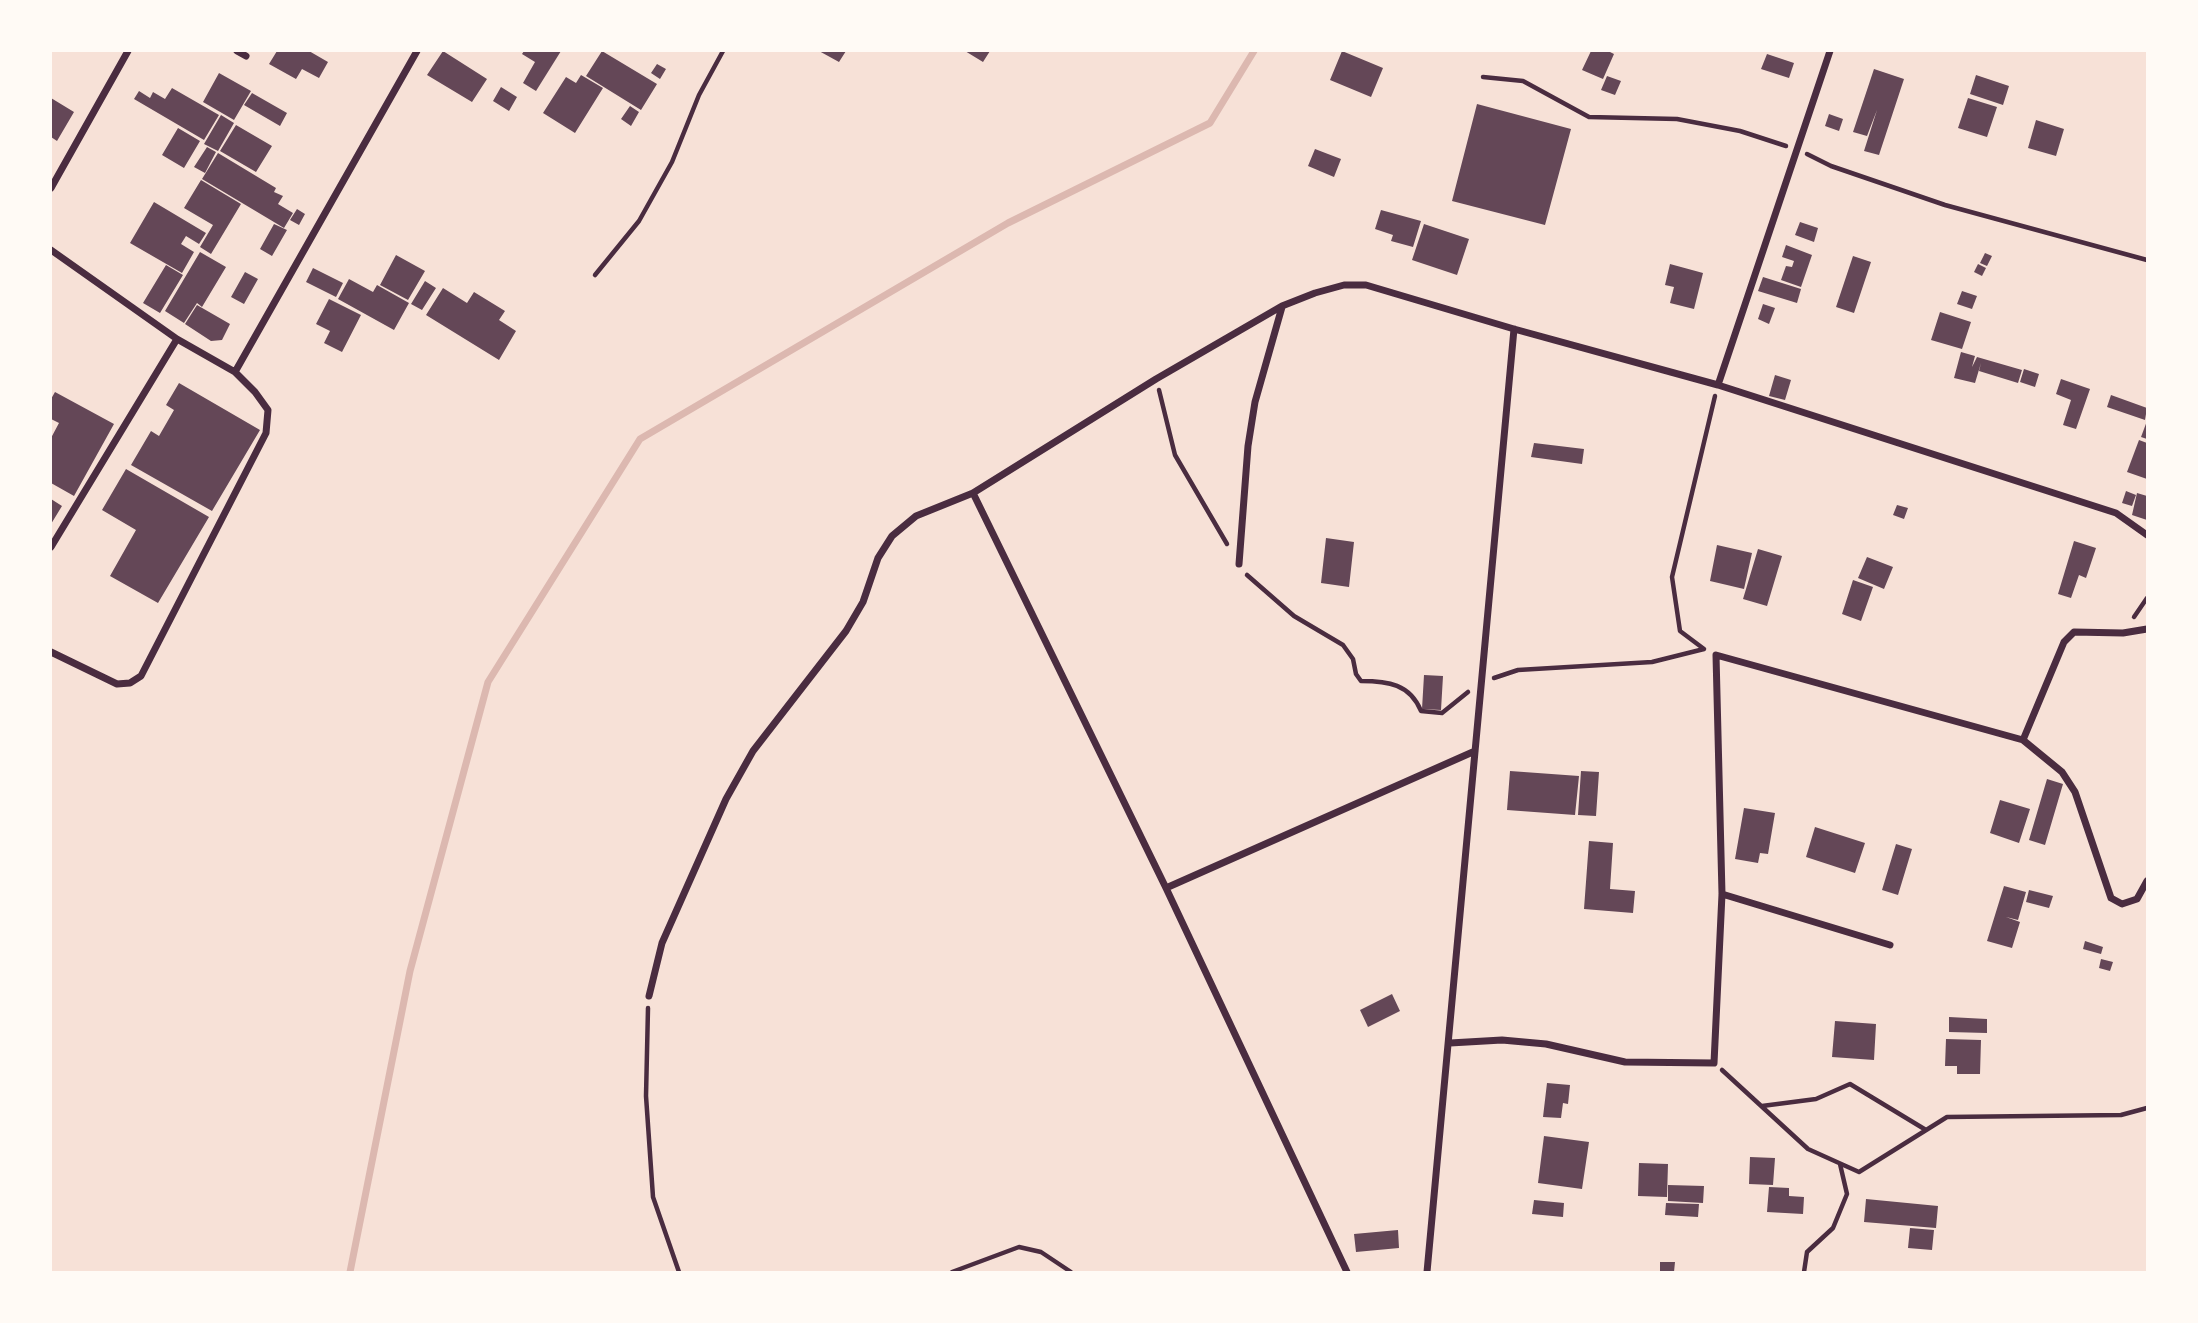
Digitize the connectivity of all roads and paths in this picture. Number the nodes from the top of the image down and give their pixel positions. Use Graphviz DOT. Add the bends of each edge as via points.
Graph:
graph roads {
  1 [pos="128,51"];
  2 [pos="237,51"];
  3 [pos="416,51"];
  4 [pos="723,51"];
  5 [pos="1830,51"];
  6 [pos="246,56"];
  7 [pos="1483,77"];
  8 [pos="1798,150"];
  9 [pos="51,188"];
  10 [pos="51,250"];
  11 [pos="2147,260"];
  12 [pos="595,275"];
  13 [pos="1282,306"];
  14 [pos="1514,329"];
  15 [pos="177,339"];
  16 [pos="235,372"];
  17 [pos="1156,379"];
  18 [pos="1718,384"];
  19 [pos="973,493"];
  20 [pos="2147,535"];
  21 [pos="51,547"];
  22 [pos="1239,564"];
  23 [pos="2147,629"];
  24 [pos="51,652"];
  25 [pos="1483,682"];
  26 [pos="2023,740"];
  27 [pos="1475,751"];
  28 [pos="2147,881"];
  29 [pos="1166,888"];
  30 [pos="1722,894"];
  31 [pos="1890,946"];
  32 [pos="649,996"];
  33 [pos="1450,1043"];
  34 [pos="1714,1063"];
  35 [pos="1761,1106"];
  36 [pos="2147,1108"];
  37 [pos="1926,1130"];
  38 [pos="1839,1163"];
  39 [pos="679,1272"];
  40 [pos="952,1272"];
  41 [pos="1071,1272"];
  42 [pos="1347,1272"];
  43 [pos="1427,1272"];
  44 [pos="1804,1272"];
  1 -- 9 [label="street"];
  2 -- 6 [label="street"];
  3 -- 16 [label="street"];
  4 -- 12 [label="path" via="646,209"];
  5 -- 8 [label="street"];
  7 -- 8 [label="path" via="1523,81 1589,117 1677,119 1740,131"];
  8 -- 11 [label="path" via="1945,205"];
  8 -- 18 [label="street"];
  10 -- 15 [label="street"];
  13 -- 14 [label="street" via="1344,285 1366,285"];
  13 -- 17 [label="street"];
  13 -- 22 [label="street" via="1255,402"];
  14 -- 18 [label="street"];
  14 -- 25 [label="street"];
  15 -- 16 [label="street"];
  15 -- 21 [label="street"];
  16 -- 24 [label="street" via="268,410 267,433 141,676 117,684"];
  17 -- 19 [label="street"];
  17 -- 22 [label="path" via="1175,455"];
  18 -- 20 [label="street" via="2116,513"];
  18 -- 25 [label="path" via="1672,577 1680,631 1704,649 1652,662 1518,670"];
  19 -- 29 [label="street"];
  19 -- 32 [label="street" via="916,516 892,536 846,631 753,751 726,799 662,943"];
  22 -- 25 [label="path" via="1294,616 1343,645 1362,681 1385,681 1404,690 1415,696 1421,711 1442,713"];
  23 -- 26 [label="street" via="2074,632 2064,642"];
  25 -- 27 [label="street"];
  26 -- 28 [label="street" via="2062,772 2075,792 2111,898 2122,904 2137,899"];
  26 -- 30 [label="street" via="1716,655"];
  27 -- 29 [label="street"];
  27 -- 33 [label="street"];
  29 -- 42 [label="street"];
  30 -- 31 [label="street"];
  30 -- 34 [label="street"];
  32 -- 39 [label="path" via="646,1096 653,1197"];
  33 -- 34 [label="street" via="1502,1040 1546,1044 1625,1062"];
  33 -- 43 [label="street"];
  34 -- 35 [label="path"];
  35 -- 37 [label="path" via="1816,1099 1850,1084"];
  35 -- 38 [label="path" via="1808,1149"];
  36 -- 37 [label="path" via="2120,1115 1947,1117"];
  37 -- 38 [label="path" via="1859,1172"];
  38 -- 44 [label="path" via="1847,1194 1833,1228 1807,1252"];
  40 -- 41 [label="path" via="1019,1247 1041,1252"];
}
